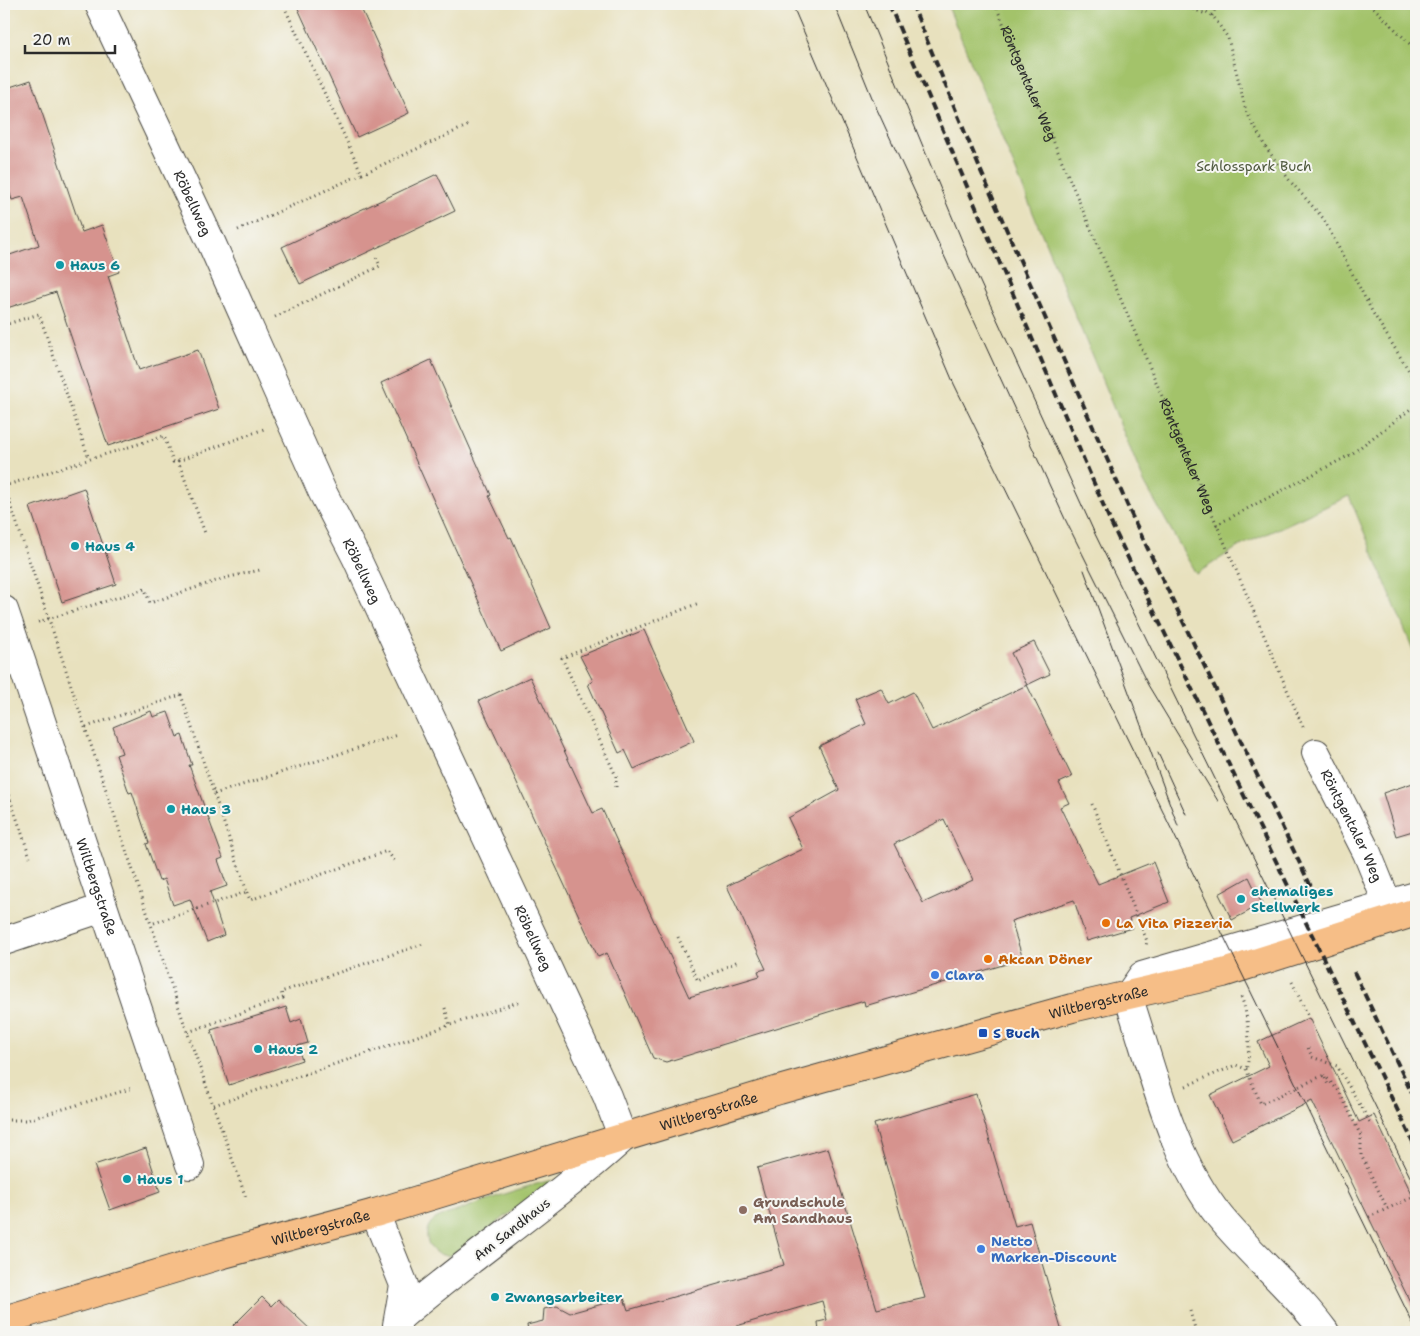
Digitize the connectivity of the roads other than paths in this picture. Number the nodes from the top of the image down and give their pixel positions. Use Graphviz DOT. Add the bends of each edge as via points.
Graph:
graph roads {
  1 [pos="100,4"];
  2 [pos="7,620"];
  3 [pos="1316,752"];
  4 [pos="1416,896"];
  5 [pos="1388,905"];
  6 [pos="103,908"];
  7 [pos="1416,912"];
  8 [pos="4,941"];
  9 [pos="1128,996"];
  10 [pos="623,1138"];
  11 [pos="190,1165"];
  12 [pos="375,1212"];
  13 [pos="4,1320"];
  14 [pos="397,1324"];
  15 [pos="1324,1332"];
  1 -- 10 [label="street, Röbellweg" via="605,1091"];
  2 -- 6 [label="street, Wiltbergstraße"];
  3 -- 5 [label="street, Röntgentaler Weg" via="1367,853"];
  4 -- 5 [label="street"];
  5 -- 9 [label="street" via="1142,976"];
  6 -- 8 [label="street"];
  6 -- 11 [label="street, Wiltbergstraße"];
  7 -- 9 [label="main road, Wiltbergstraße" via="1223,973"];
  9 -- 10 [label="main road, Wiltbergstraße" via="1072,1008 780,1090"];
  9 -- 15 [label="street" via="1160,1096 1198,1184 1219,1216 1290,1290"];
  10 -- 12 [label="main road, Wiltbergstraße"];
  10 -- 14 [label="street, Am Sandhaus" via="582,1175 436,1286"];
  12 -- 13 [label="main road, Wiltbergstraße"];
  12 -- 14 [label="street, Am Sandhaus" via="404,1284"];
}
